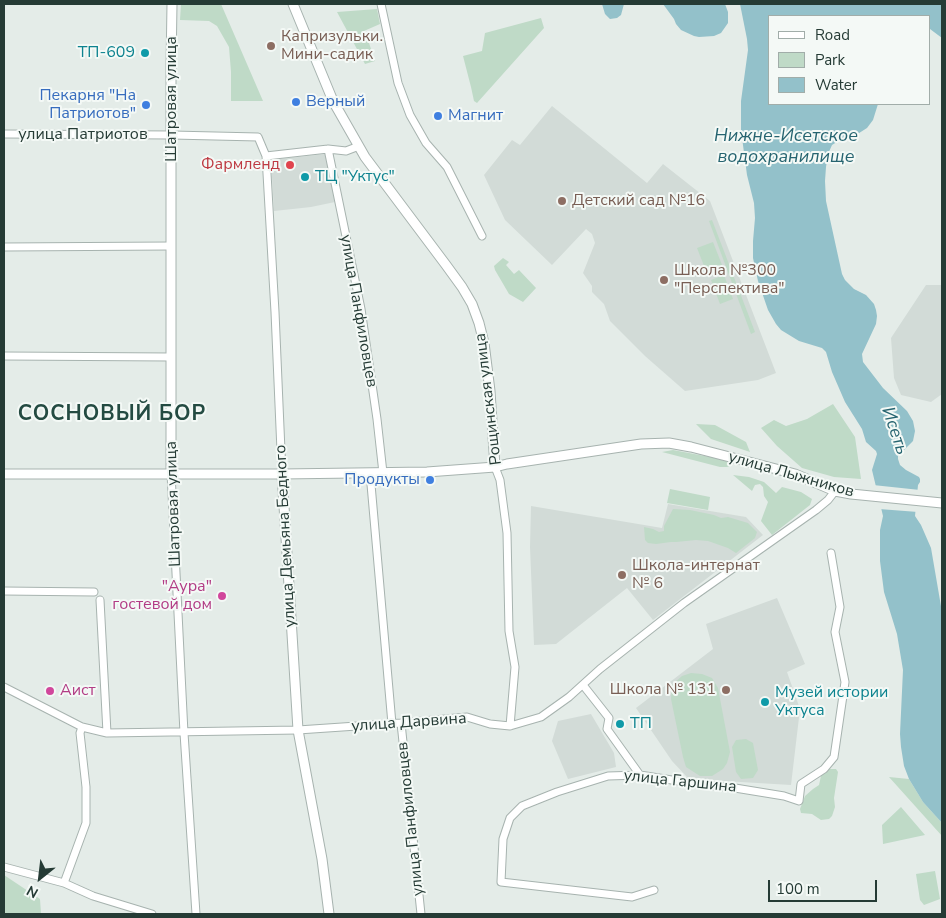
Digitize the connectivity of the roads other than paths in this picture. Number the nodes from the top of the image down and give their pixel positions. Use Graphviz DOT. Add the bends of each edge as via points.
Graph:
graph roads {
  1 [pos="172,4"];
  2 [pos="293,4"];
  3 [pos="381,4"];
  4 [pos="4,134"];
  5 [pos="172,135"];
  6 [pos="358,146"];
  7 [pos="328,149"];
  8 [pos="266,156"];
  9 [pos="482,236"];
  10 [pos="171,246"];
  11 [pos="4,247"];
  12 [pos="4,356"];
  13 [pos="171,358"];
  14 [pos="495,467"];
  15 [pos="171,473"];
  16 [pos="370,473"];
  17 [pos="383,473"];
  18 [pos="4,474"];
  19 [pos="282,474"];
  20 [pos="835,491"];
  21 [pos="942,504"];
  22 [pos="831,553"];
  23 [pos="4,592"];
  24 [pos="94,592"];
  25 [pos="100,600"];
  26 [pos="583,685"];
  27 [pos="4,687"];
  28 [pos="401,723"];
  29 [pos="392,724"];
  30 [pos="510,726"];
  31 [pos="82,727"];
  32 [pos="298,730"];
  33 [pos="107,733"];
  34 [pos="184,733"];
  35 [pos="640,775"];
  36 [pos="4,867"];
  37 [pos="64,883"];
  38 [pos="654,890"];
  39 [pos="152,914"];
  40 [pos="196,914"];
  41 [pos="329,914"];
  42 [pos="422,914"];
  1 -- 5 [label="street, Шатровая улица"];
  2 -- 6 [label="street, Рощинская улица" via="333,101"];
  3 -- 9 [label="street" via="398,83 410,115 426,143 447,168"];
  4 -- 5 [label="street, улица Патриотов"];
  5 -- 8 [label="street, улица Патриотов" via="258,137"];
  5 -- 10 [label="street, Шатровая улица"];
  6 -- 7 [label="street" via="346,151"];
  6 -- 14 [label="street, Рощинская улица" via="472,304 484,343"];
  7 -- 8 [label="street"];
  7 -- 17 [label="street, улица Панфиловцев" via="361,309"];
  8 -- 19 [label="street, улица Демьяна Бедного"];
  10 -- 11 [label="street"];
  10 -- 13 [label="street, Шатровая улица"];
  12 -- 13 [label="street"];
  13 -- 15 [label="street, Шатровая улица"];
  14 -- 17 [label="street, улица Лыжников"];
  14 -- 20 [label="street, улица Лыжников" via="641,444 670,443 795,474"];
  14 -- 30 [label="street, Рощинская улица" via="500,480 506,533 509,632 515,667"];
  15 -- 18 [label="street, улица Лыжников"];
  15 -- 19 [label="street, улица Лыжников"];
  15 -- 34 [label="street, Шатровая улица"];
  16 -- 17 [label="street, улица Лыжников"];
  16 -- 19 [label="street, улица Лыжников"];
  16 -- 29 [label="street, улица Панфиловцев"];
  19 -- 32 [label="street, улица Демьяна Бедного"];
  20 -- 21 [label="street, улица Лыжников"];
  20 -- 26 [label="street, улица Дарвина" via="816,510 684,603"];
  22 -- 35 [label="street, улица Гаршина" via="840,607 835,632 845,682 834,756 824,769 801,784 799,801 784,796"];
  23 -- 24 [label="street"];
  25 -- 33 [label="street"];
  26 -- 30 [label="street, улица Дарвина" via="541,716"];
  26 -- 35 [label="street" via="609,718 607,729"];
  27 -- 31 [label="street, улица Дарвина"];
  28 -- 29 [label="street, улица Дарвина"];
  28 -- 30 [label="street, улица Дарвина" via="467,716 490,724"];
  28 -- 42 [label="street, улица Панфиловцев"];
  29 -- 32 [label="street, улица Дарвина"];
  31 -- 33 [label="street, улица Дарвина"];
  31 -- 37 [label="street" via="86,823"];
  32 -- 34 [label="street, улица Дарвина"];
  32 -- 41 [label="street, улица Демьяна Бедного"];
  33 -- 34 [label="street, улица Дарвина"];
  34 -- 40 [label="street, Шатровая улица"];
  35 -- 38 [label="street, улица Гаршина" via="608,776 522,806 510,818 503,839 501,882 632,897"];
  36 -- 37 [label="street"];
  37 -- 39 [label="street" via="93,896"];
}
